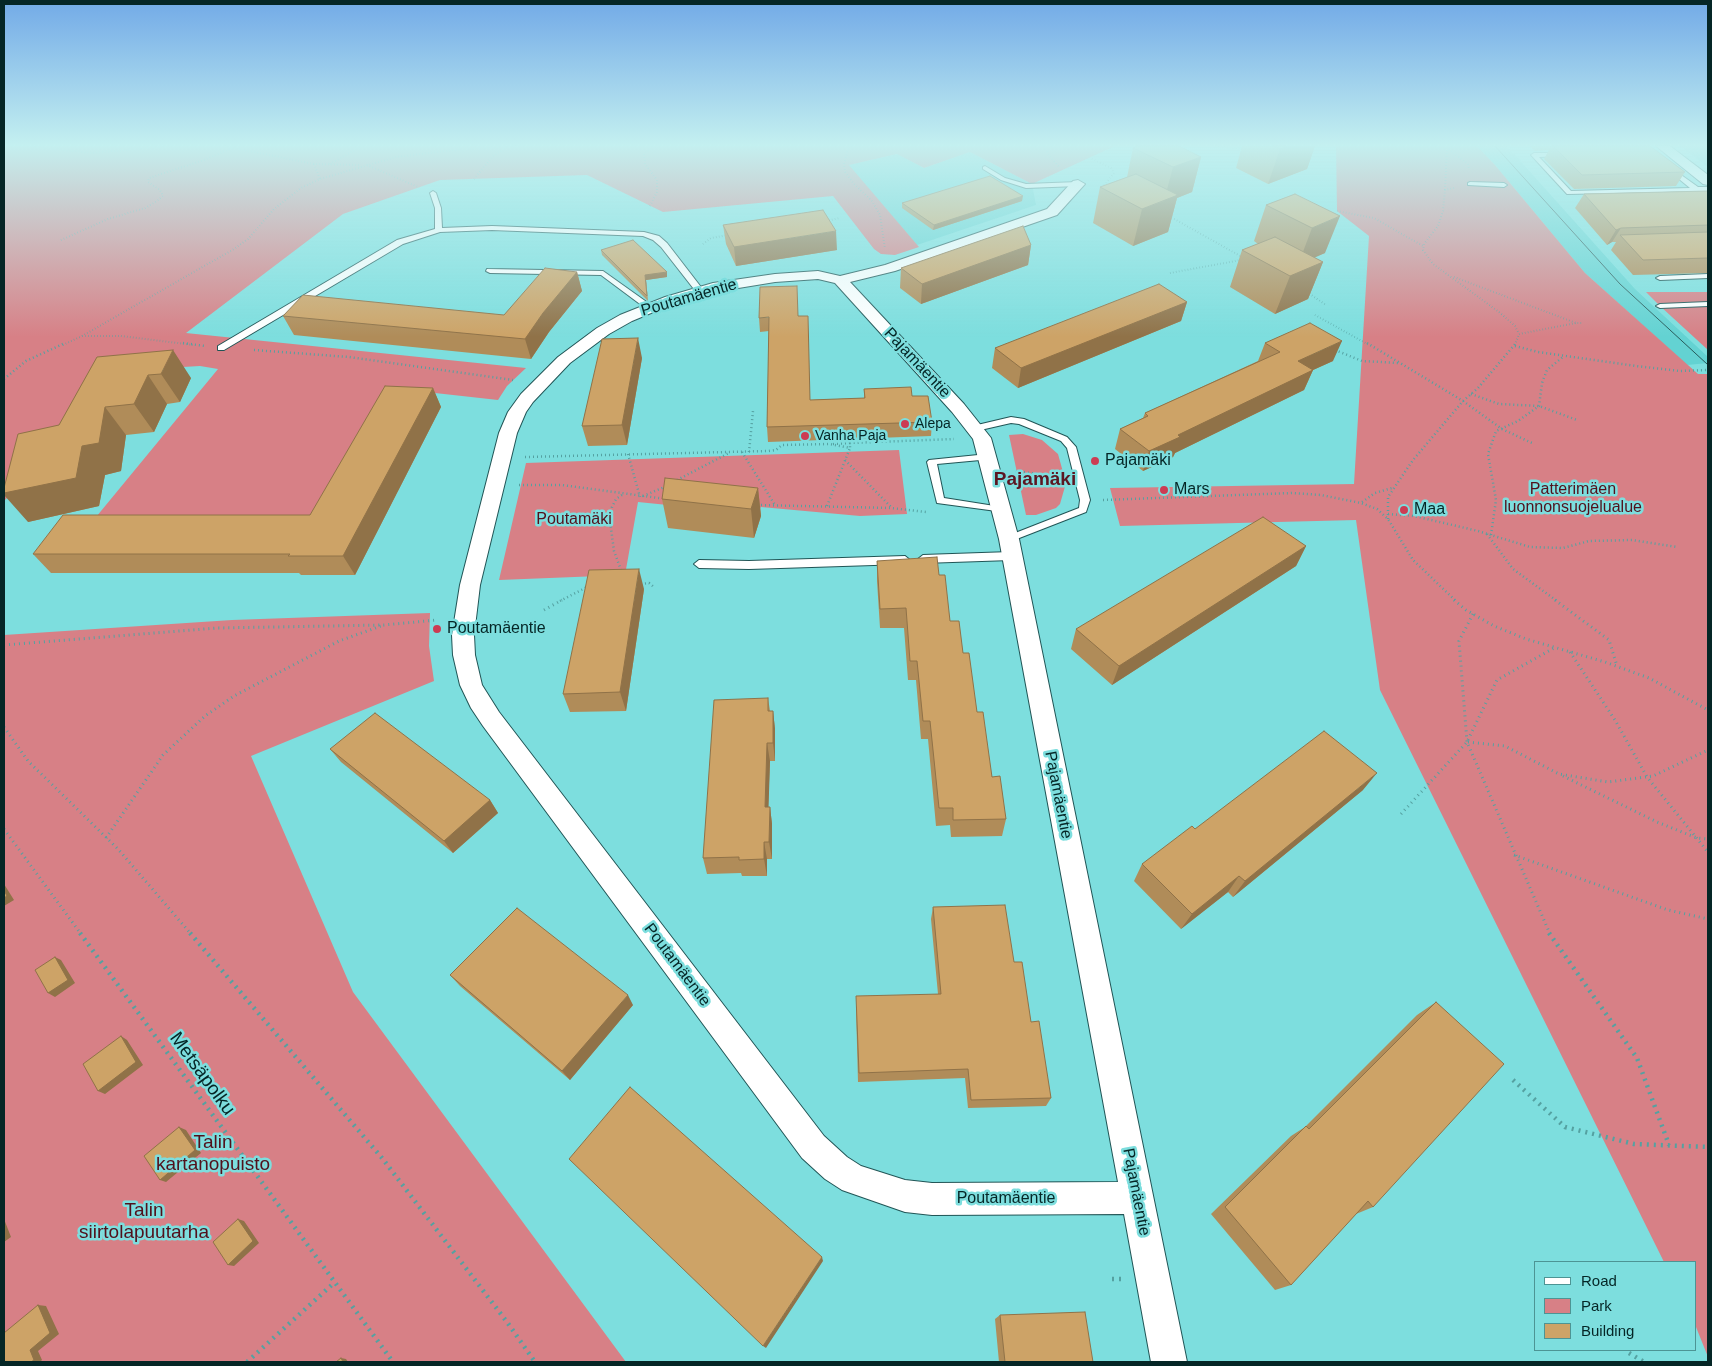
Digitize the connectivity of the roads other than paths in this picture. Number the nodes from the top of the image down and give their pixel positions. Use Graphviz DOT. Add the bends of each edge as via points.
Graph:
graph roads {
  1 [pos="438,210"];
  2 [pos="1054,210"];
  3 [pos="439,230"];
  4 [pos="490,271"];
  5 [pos="1708,276"];
  6 [pos="1660,278"];
  7 [pos="840,280"];
  8 [pos="700,292"];
  9 [pos="1708,304"];
  10 [pos="1660,306"];
  11 [pos="651,308"];
  12 [pos="221,348"];
  13 [pos="976,428"];
  14 [pos="989,462"];
  15 [pos="1001,510"];
  16 [pos="1010,548"];
  17 [pos="699,564"];
  18 [pos="1137,1198"];
  19 [pos="1169,1362"];
  1 -- 3 [label="lane"];
  2 -- 7 [label="street, Poutamäentie" via="890,268"];
  3 -- 8 [label="lane" via="492,228 644,234 664,244"];
  3 -- 12 [label="lane" via="400,242"];
  4 -- 11 [label="lane" via="603,273"];
  5 -- 6 [label="lane"];
  7 -- 8 [label="street, Poutamäentie" via="800,275"];
  7 -- 13 [label="street, Pajamäentie"];
  8 -- 11 [label="street, Poutamäentie"];
  9 -- 10 [label="lane"];
  11 -- 18 [label="street, Poutamäentie" via="603,331 564,360 517,412 497,470 470,585 463,635 471,685 479,702 808,1139 836,1168 853,1179 905,1196"];
  13 -- 14 [label="street, Pajamäentie"];
  13 -- 16 [label="lane" via="1016,420 1064,439 1071,447 1085,500 1082,510"];
  14 -- 15 [label="street, Pajamäentie"];
  14 -- 15 [label="lane" via="932,462 940,501"];
  15 -- 16 [label="street, Pajamäentie"];
  16 -- 17 [label="lane" via="749,564"];
  16 -- 18 [label="street, Pajamäentie"];
  18 -- 19 [label="street, Pajamäentie"];
}
